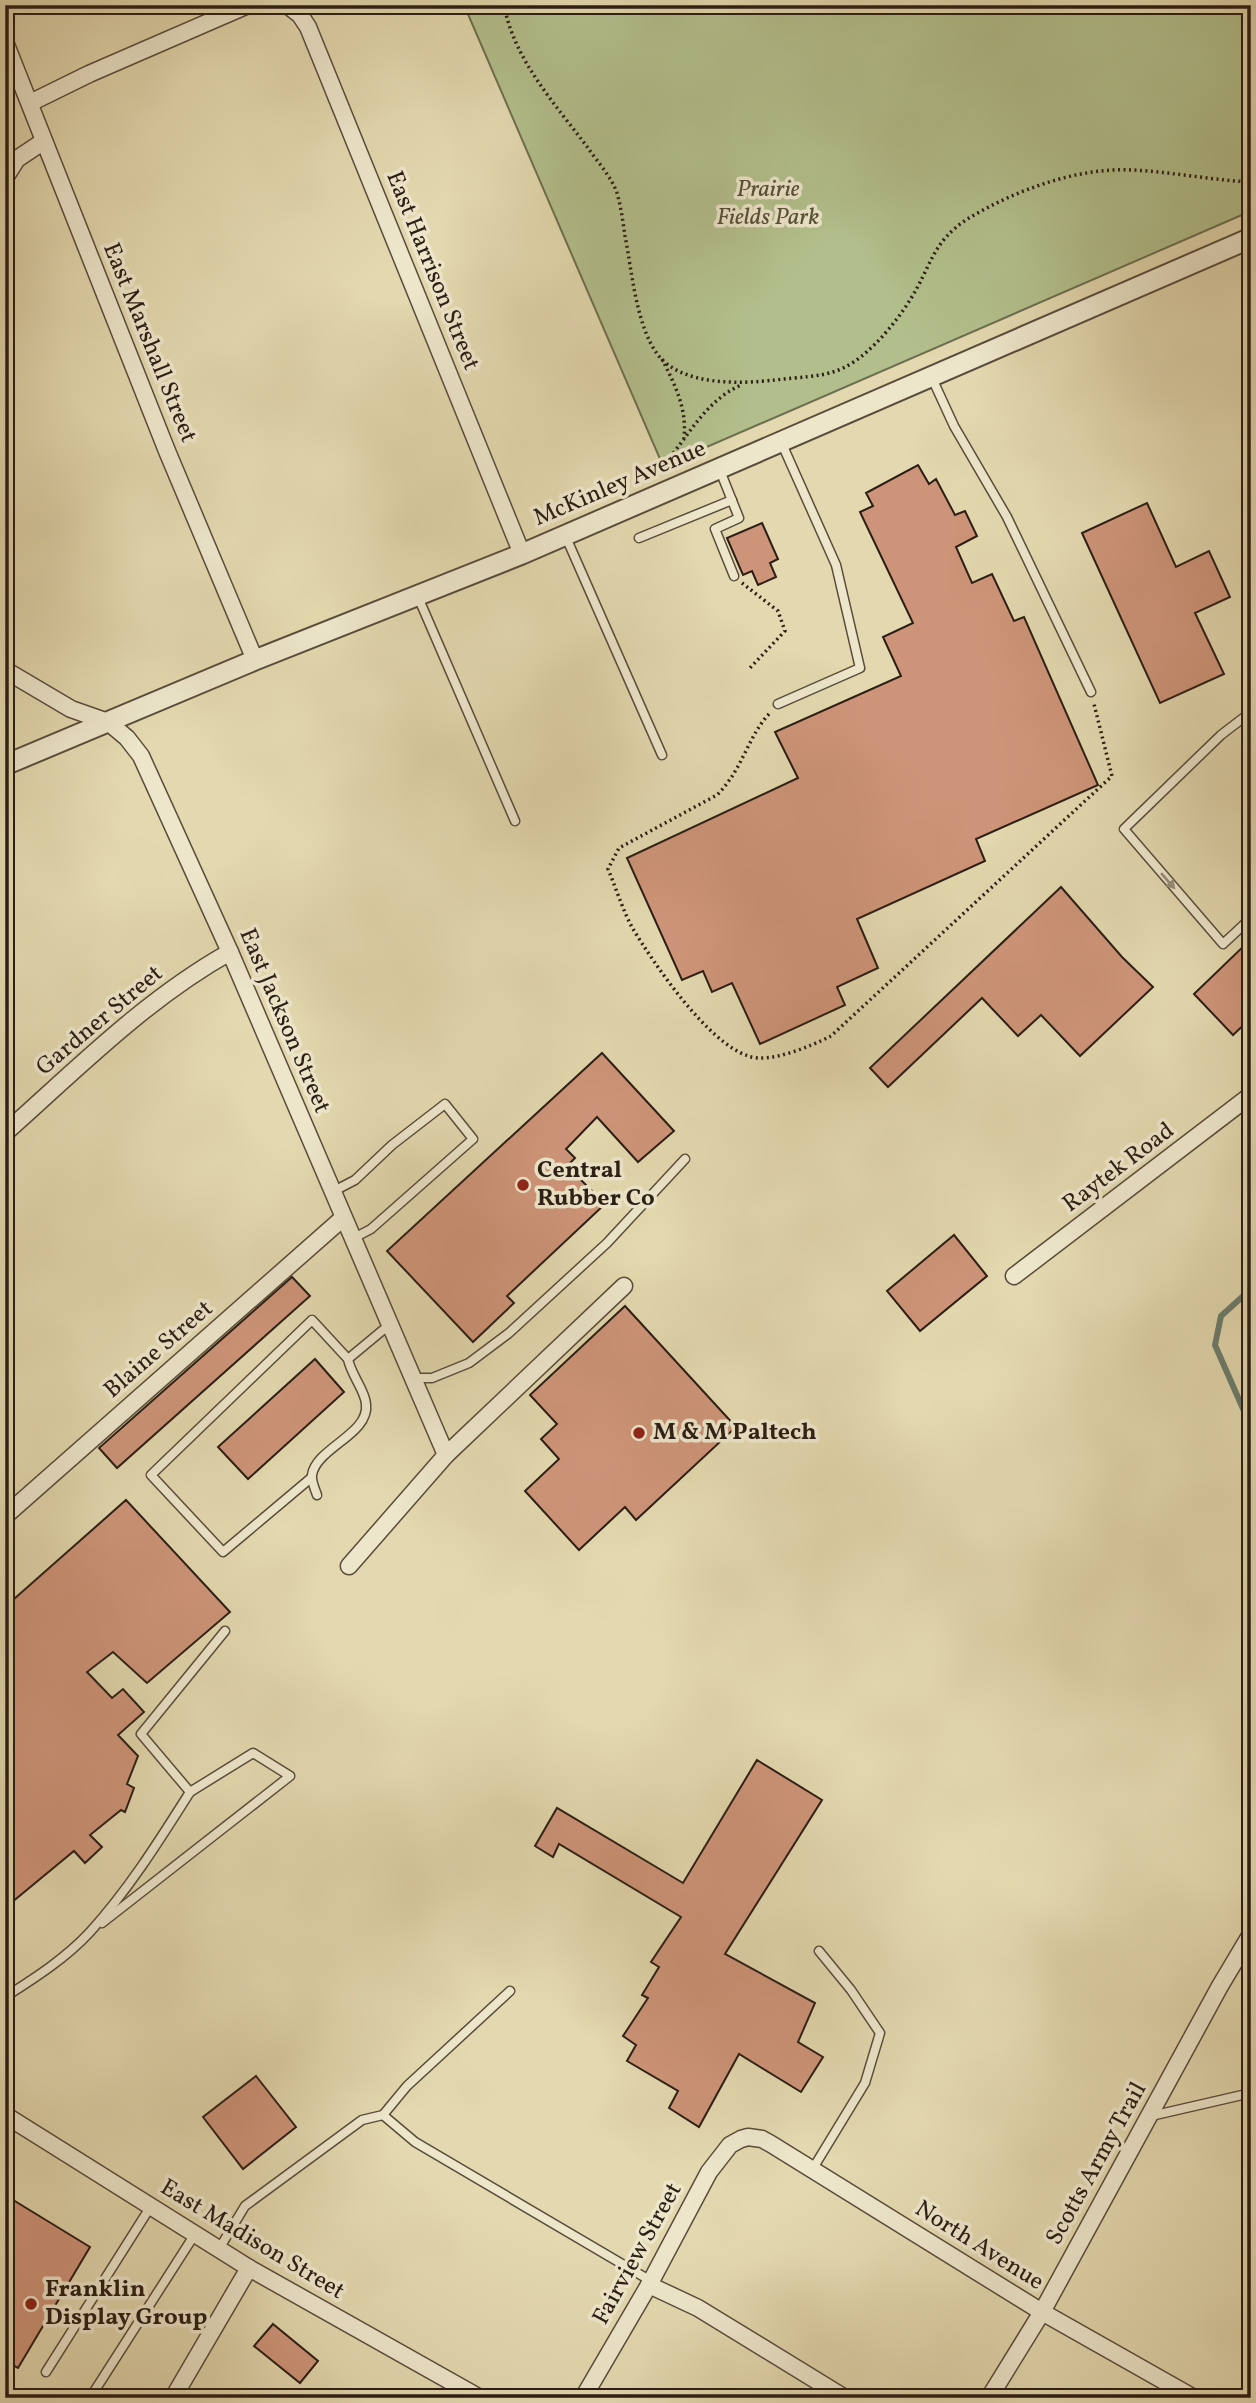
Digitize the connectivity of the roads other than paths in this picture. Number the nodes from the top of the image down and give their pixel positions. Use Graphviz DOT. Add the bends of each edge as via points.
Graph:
graph roads {
  1 [pos="248,5"];
  2 [pos="290,7"];
  3 [pos="5,42"];
  4 [pos="30,103"];
  5 [pos="44,141"];
  6 [pos="5,178"];
  7 [pos="1251,238"];
  8 [pos="932,376"];
  9 [pos="781,441"];
  10 [pos="719,468"];
  11 [pos="732,500"];
  12 [pos="565,535"];
  13 [pos="639,538"];
  14 [pos="522,554"];
  15 [pos="734,576"];
  16 [pos="417,594"];
  17 [pos="255,660"];
  18 [pos="5,670"];
  19 [pos="1091,692"];
  20 [pos="778,704"];
  21 [pos="1251,712"];
  22 [pos="108,722"];
  23 [pos="662,755"];
  24 [pos="5,765"];
  25 [pos="515,821"];
  26 [pos="1251,918"];
  27 [pos="230,952"];
  28 [pos="1251,1095"];
  29 [pos="5,1133"];
  30 [pos="685,1159"];
  31 [pos="332,1192"];
  32 [pos="343,1218"];
  33 [pos="352,1239"];
  34 [pos="1014,1276"];
  35 [pos="624,1286"];
  36 [pos="389,1325"];
  37 [pos="348,1359"];
  38 [pos="412,1378"];
  39 [pos="446,1455"];
  40 [pos="311,1478"];
  41 [pos="317,1495"];
  42 [pos="5,1516"];
  43 [pos="349,1566"];
  44 [pos="225,1631"];
  45 [pos="190,1792"];
  46 [pos="88,1934"];
  47 [pos="1251,1934"];
  48 [pos="819,1951"];
  49 [pos="510,1991"];
  50 [pos="5,1997"];
  51 [pos="1251,2093"];
  52 [pos="5,2115"];
  53 [pos="383,2115"];
  54 [pos="1149,2116"];
  55 [pos="741,2139"];
  56 [pos="812,2170"];
  57 [pos="151,2206"];
  58 [pos="195,2234"];
  59 [pos="219,2249"];
  60 [pos="249,2268"];
  61 [pos="650,2283"];
  62 [pos="1042,2312"];
  63 [pos="46,2372"];
  64 [pos="90,2398"];
  65 [pos="173,2398"];
  66 [pos="480,2398"];
  67 [pos="583,2398"];
  68 [pos="845,2398"];
  69 [pos="989,2398"];
  70 [pos="1194,2398"];
  1 -- 4 [label="street"];
  2 -- 14 [label="street, East Harrison Street" via="308,27 326,69"];
  3 -- 4 [label="street, East Marshall Street"];
  4 -- 5 [label="street, East Marshall Street"];
  5 -- 6 [label="street" via="17,159"];
  5 -- 17 [label="street, East Marshall Street"];
  7 -- 8 [label="street, McKinley Avenue"];
  8 -- 9 [label="street, McKinley Avenue"];
  8 -- 19 [label="lane" via="954,426 1007,517"];
  9 -- 10 [label="street, McKinley Avenue"];
  9 -- 20 [label="lane" via="836,565 860,668"];
  10 -- 11 [label="lane"];
  10 -- 12 [label="street, McKinley Avenue"];
  11 -- 13 [label="lane"];
  11 -- 15 [label="lane" via="740,518 715,530"];
  12 -- 14 [label="street, McKinley Avenue"];
  12 -- 23 [label="lane"];
  14 -- 16 [label="street, McKinley Avenue"];
  16 -- 17 [label="street, McKinley Avenue"];
  16 -- 25 [label="lane"];
  17 -- 22 [label="street, McKinley Avenue"];
  18 -- 22 [label="street, East Jackson Street" via="71,709"];
  21 -- 26 [label="lane, one-way" via="1221,735 1124,830 1223,944"];
  22 -- 24 [label="street, McKinley Avenue"];
  22 -- 27 [label="street, East Jackson Street" via="141,756"];
  27 -- 29 [label="street, Gardner Street" via="192,973 145,1009"];
  27 -- 31 [label="street, East Jackson Street"];
  28 -- 34 [label="street, Raytek Road"];
  30 -- 38 [label="lane" via="607,1243 509,1333 469,1363 432,1378"];
  31 -- 32 [label="street, East Jackson Street"];
  31 -- 33 [label="lane" via="355,1180 445,1104 473,1139 371,1228"];
  32 -- 33 [label="street, East Jackson Street"];
  32 -- 42 [label="street, Blaine Street"];
  33 -- 36 [label="street, East Jackson Street"];
  35 -- 39 [label="street"];
  36 -- 37 [label="lane"];
  36 -- 38 [label="street, East Jackson Street"];
  37 -- 40 [label="lane" via="366,1404 364,1420 314,1466"];
  37 -- 40 [label="lane" via="312,1320 151,1475 223,1552"];
  38 -- 39 [label="street, East Jackson Street"];
  39 -- 43 [label="street"];
  40 -- 41 [label="lane"];
  44 -- 45 [label="lane" via="141,1734"];
  45 -- 46 [label="lane" via="136,1878"];
  45 -- 46 [label="lane" via="253,1753 290,1776"];
  46 -- 50 [label="lane" via="48,1970"];
  47 -- 54 [label="street, Scotts Army Trail"];
  48 -- 56 [label="lane" via="880,2033 865,2083"];
  49 -- 53 [label="lane" via="407,2086"];
  51 -- 54 [label="lane"];
  52 -- 57 [label="street, East Madison Street"];
  53 -- 59 [label="lane" via="362,2120 245,2206"];
  53 -- 61 [label="lane" via="415,2141"];
  54 -- 62 [label="street, Scotts Army Trail"];
  55 -- 56 [label="street, North Avenue" via="762,2139"];
  55 -- 61 [label="street, Fairview Street" via="730,2145 709,2172"];
  56 -- 62 [label="street, North Avenue"];
  57 -- 58 [label="street, East Madison Street"];
  57 -- 63 [label="lane"];
  58 -- 59 [label="street, East Madison Street"];
  58 -- 64 [label="lane"];
  59 -- 60 [label="street, East Madison Street"];
  60 -- 65 [label="street"];
  60 -- 66 [label="street, East Madison Street"];
  61 -- 67 [label="street, Fairview Street"];
  61 -- 68 [label="street"];
  62 -- 69 [label="street, Scotts Army Trail"];
  62 -- 70 [label="street, North Avenue"];
}
